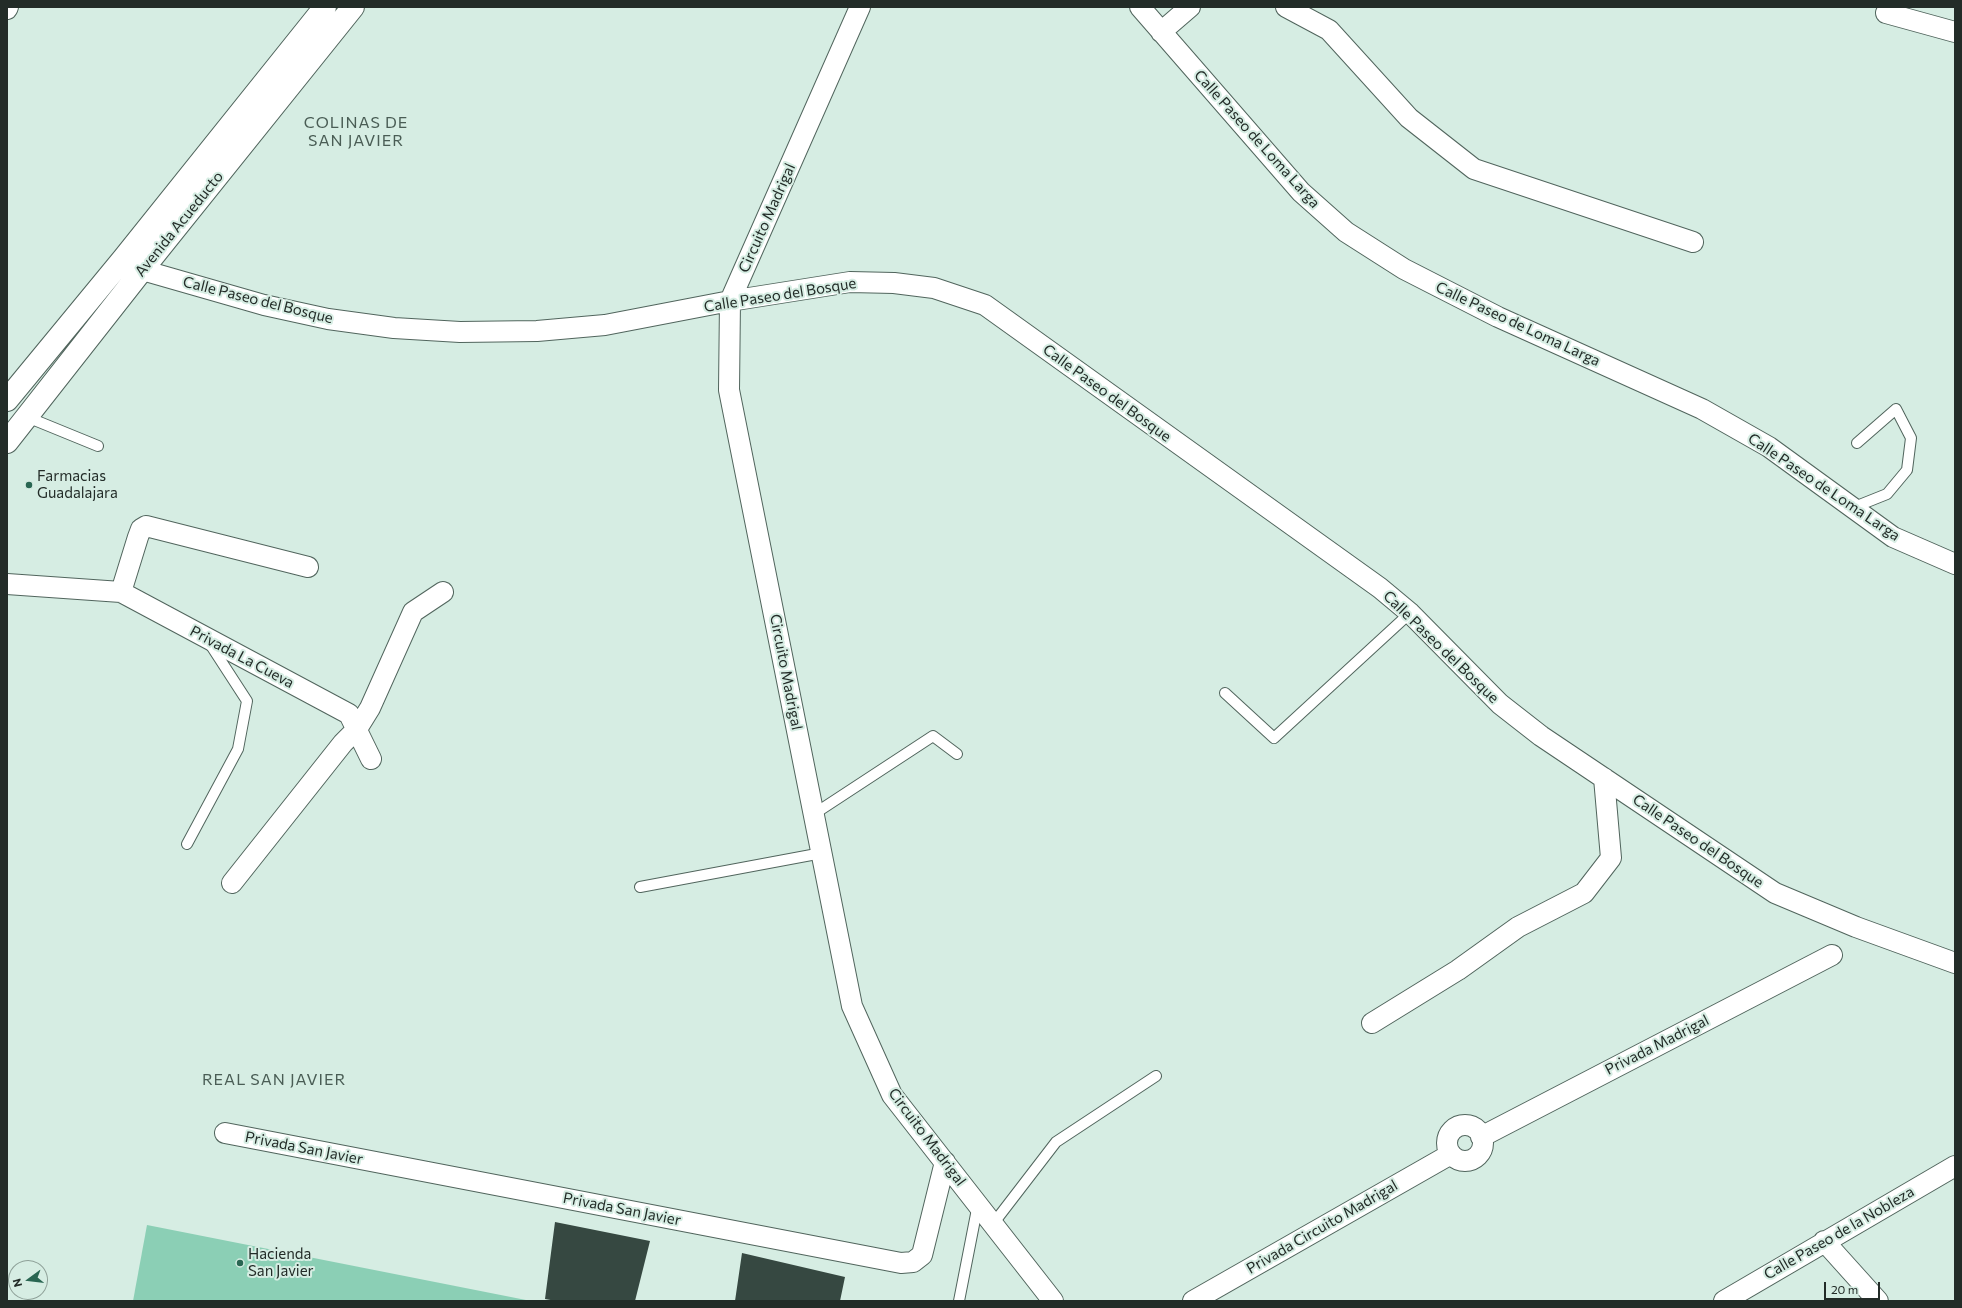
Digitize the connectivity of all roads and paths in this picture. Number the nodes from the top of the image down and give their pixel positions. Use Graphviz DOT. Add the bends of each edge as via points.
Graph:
graph roads {
  1 [pos="325,7"];
  2 [pos="354,7"];
  3 [pos="860,7"];
  4 [pos="1140,7"];
  5 [pos="1190,7"];
  6 [pos="1286,7"];
  7 [pos="1886,13"];
  8 [pos="1161,32"];
  9 [pos="1955,32"];
  10 [pos="1693,242"];
  11 [pos="124,258"];
  12 [pos="142,270"];
  13 [pos="730,302"];
  14 [pos="7,400"];
  15 [pos="27,417"];
  16 [pos="7,442"];
  17 [pos="1857,443"];
  18 [pos="98,446"];
  19 [pos="1852,508"];
  20 [pos="1955,564"];
  21 [pos="308,567"];
  22 [pos="7,584"];
  23 [pos="120,592"];
  24 [pos="443,592"];
  25 [pos="1410,613"];
  26 [pos="204,636"];
  27 [pos="1225,693"];
  28 [pos="357,729"];
  29 [pos="957,754"];
  30 [pos="371,759"];
  31 [pos="1604,778"];
  32 [pos="814,814"];
  33 [pos="187,844"];
  34 [pos="822,853"];
  35 [pos="232,883"];
  36 [pos="640,887"];
  37 [pos="1832,955"];
  38 [pos="1955,963"];
  39 [pos="1372,1023"];
  40 [pos="1156,1076"];
  41 [pos="225,1133"];
  42 [pos="1482,1137"];
  43 [pos="1451,1154"];
  44 [pos="944,1162"];
  45 [pos="1955,1166"];
  46 [pos="978,1204"];
  47 [pos="993,1224"];
  48 [pos="1824,1241"];
  49 [pos="959,1301"];
  50 [pos="1053,1301"];
  51 [pos="1193,1301"];
  52 [pos="1724,1301"];
  53 [pos="1878,1301"];
  1 -- 11 [label="main road, Avenida Acueducto"];
  2 -- 12 [label="main road, Avenida Acueducto"];
  3 -- 13 [label="street, Circuito Madrigal"];
  4 -- 8 [label="street, Calle Paseo de Loma Larga"];
  5 -- 8 [label="street"];
  6 -- 10 [label="street" via="1329,30 1408,118 1474,169"];
  7 -- 9 [label="street"];
  8 -- 19 [label="street, Calle Paseo de Loma Larga" via="1301,192 1346,232 1404,269 1498,317 1702,409 1770,447"];
  11 -- 12 [label="street, Calle Paseo del Bosque"];
  11 -- 14 [label="main road, Avenida Acueducto"];
  12 -- 13 [label="street, Calle Paseo del Bosque" via="264,305 328,319 394,328 460,332 537,331 605,325"];
  12 -- 15 [label="main road, Avenida Acueducto"];
  13 -- 25 [label="street, Calle Paseo del Bosque" via="850,282 865,282 934,288 985,306 1380,588"];
  13 -- 32 [label="street, Circuito Madrigal" via="729,390"];
  15 -- 16 [label="main road, Avenida Acueducto"];
  15 -- 18 [label="lane"];
  17 -- 19 [label="lane" via="1896,409 1911,438 1907,470 1887,494"];
  19 -- 20 [label="street, Calle Paseo de Loma Larga" via="1893,537"];
  21 -- 23 [label="street" via="146,526 141,529"];
  22 -- 23 [label="street, Privada La Cueva"];
  23 -- 26 [label="street, Privada La Cueva"];
  24 -- 28 [label="street" via="412,612 370,708"];
  25 -- 27 [label="lane" via="1274,738"];
  25 -- 31 [label="street, Calle Paseo del Bosque" via="1500,704 1541,736"];
  26 -- 28 [label="street, Privada La Cueva" via="349,714"];
  26 -- 33 [label="lane" via="247,700 238,749"];
  28 -- 30 [label="street, Privada La Cueva"];
  28 -- 35 [label="street" via="343,743"];
  29 -- 32 [label="lane" via="933,736"];
  31 -- 38 [label="street, Calle Paseo del Bosque" via="1774,893 1856,927"];
  31 -- 39 [label="street" via="1612,858 1584,893 1518,927 1458,970"];
  32 -- 34 [label="street, Circuito Madrigal"];
  34 -- 36 [label="lane"];
  34 -- 44 [label="street, Circuito Madrigal" via="852,1006 892,1095"];
  37 -- 42 [label="street, Privada Madrigal"];
  40 -- 47 [label="lane" via="1056,1142"];
  41 -- 44 [label="street, Privada San Javier" via="901,1263 913,1262 922,1255"];
  42 -- 43 [label="street" via="1482,1149 1473,1159 1461,1161"];
  42 -- 43 [label="street" via="1471,1126 1456,1127 1447,1139 1447,1147"];
  43 -- 51 [label="street, Privada Circuito Madrigal"];
  44 -- 46 [label="street, Circuito Madrigal"];
  45 -- 48 [label="street, Calle Paseo de la Nobleza"];
  46 -- 47 [label="street, Circuito Madrigal"];
  46 -- 49 [label="lane"];
  47 -- 50 [label="street, Circuito Madrigal"];
  48 -- 52 [label="street, Calle Paseo de la Nobleza"];
  48 -- 53 [label="street"];
}
